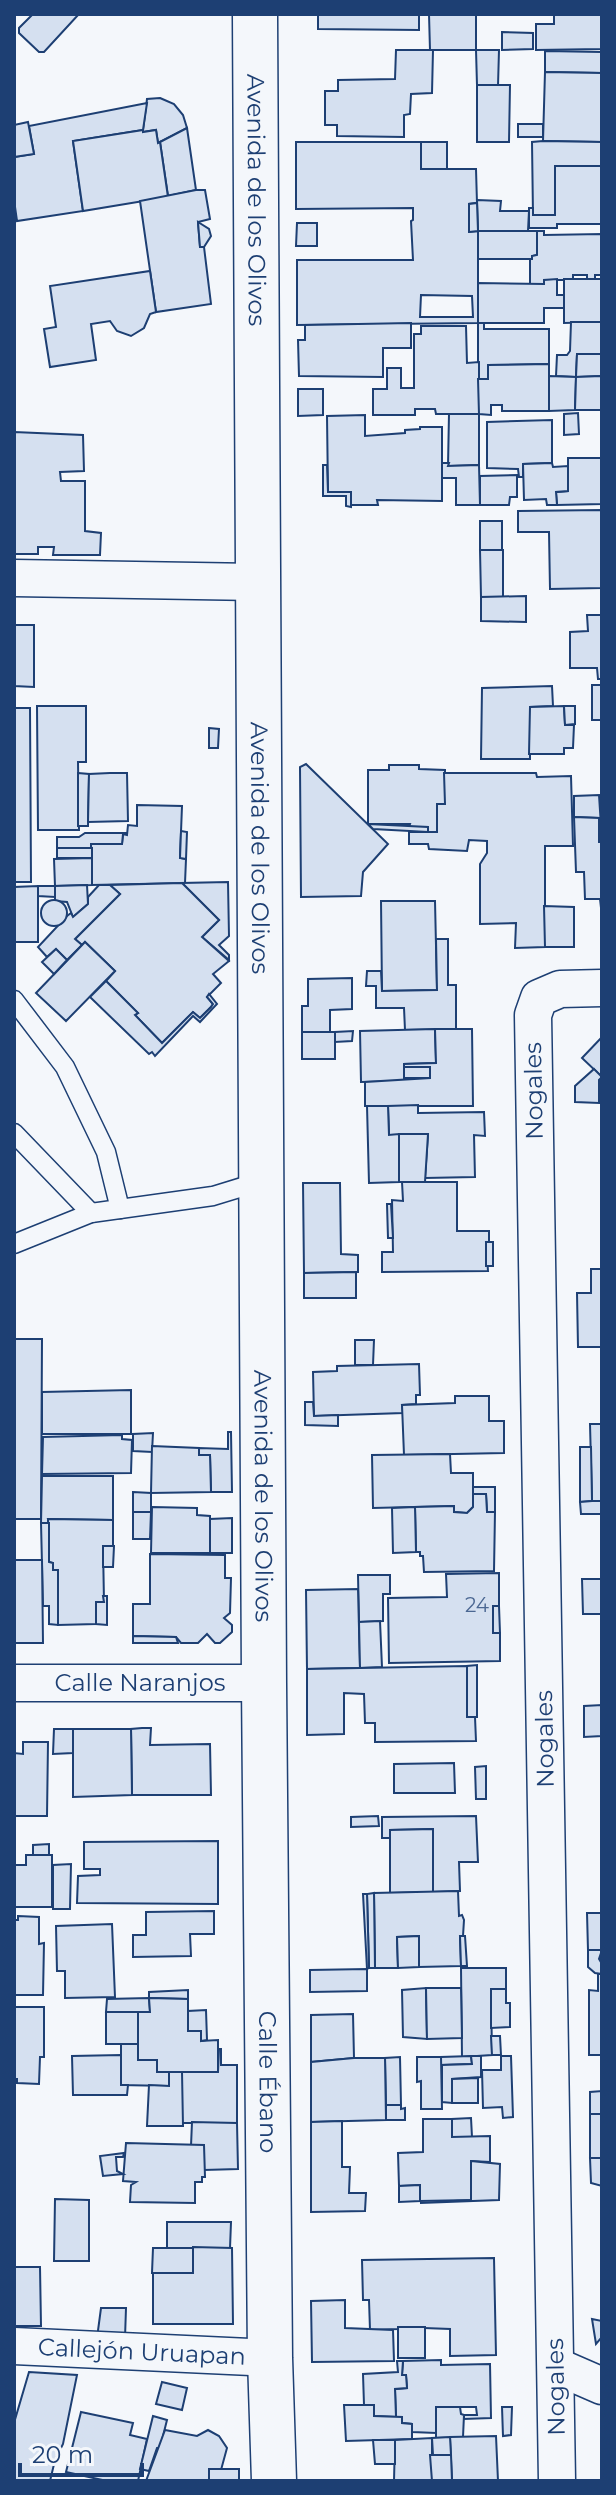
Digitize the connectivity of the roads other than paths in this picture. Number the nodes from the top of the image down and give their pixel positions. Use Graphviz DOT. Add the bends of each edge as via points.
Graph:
graph roads {
  1 [pos="255,14"];
  2 [pos="14,578"];
  3 [pos="259,582"];
  4 [pos="602,988"];
  5 [pos="14,1000"];
  6 [pos="14,1133"];
  7 [pos="262,1181"];
  8 [pos="120,1209"];
  9 [pos="91,1213"];
  10 [pos="14,1244"];
  11 [pos="14,1683"];
  12 [pos="264,1683"];
  13 [pos="14,2346"];
  14 [pos="270,2358"];
  15 [pos="556,2366"];
  16 [pos="602,2386"];
  17 [pos="274,2481"];
  18 [pos="557,2481"];
  1 -- 3 [label="street, Avenida de los Olivos"];
  2 -- 3 [label="street"];
  3 -- 7 [label="street, Avenida de los Olivos"];
  4 -- 15 [label="street, Nogales" via="560,989 539,998 533,1015"];
  5 -- 8 [label="lane" via="65,1067 106,1152"];
  6 -- 9 [label="lane"];
  7 -- 8 [label="lane" via="213,1196"];
  7 -- 12 [label="street, Avenida de los Olivos"];
  8 -- 9 [label="lane"];
  9 -- 10 [label="lane"];
  11 -- 12 [label="street, Calle Naranjos"];
  12 -- 14 [label="street, Calle Ébano"];
  13 -- 14 [label="street, Callejón Uruapan"];
  14 -- 17 [label="street, Calle Ébano"];
  15 -- 16 [label="street"];
  15 -- 18 [label="street, Nogales"];
}
